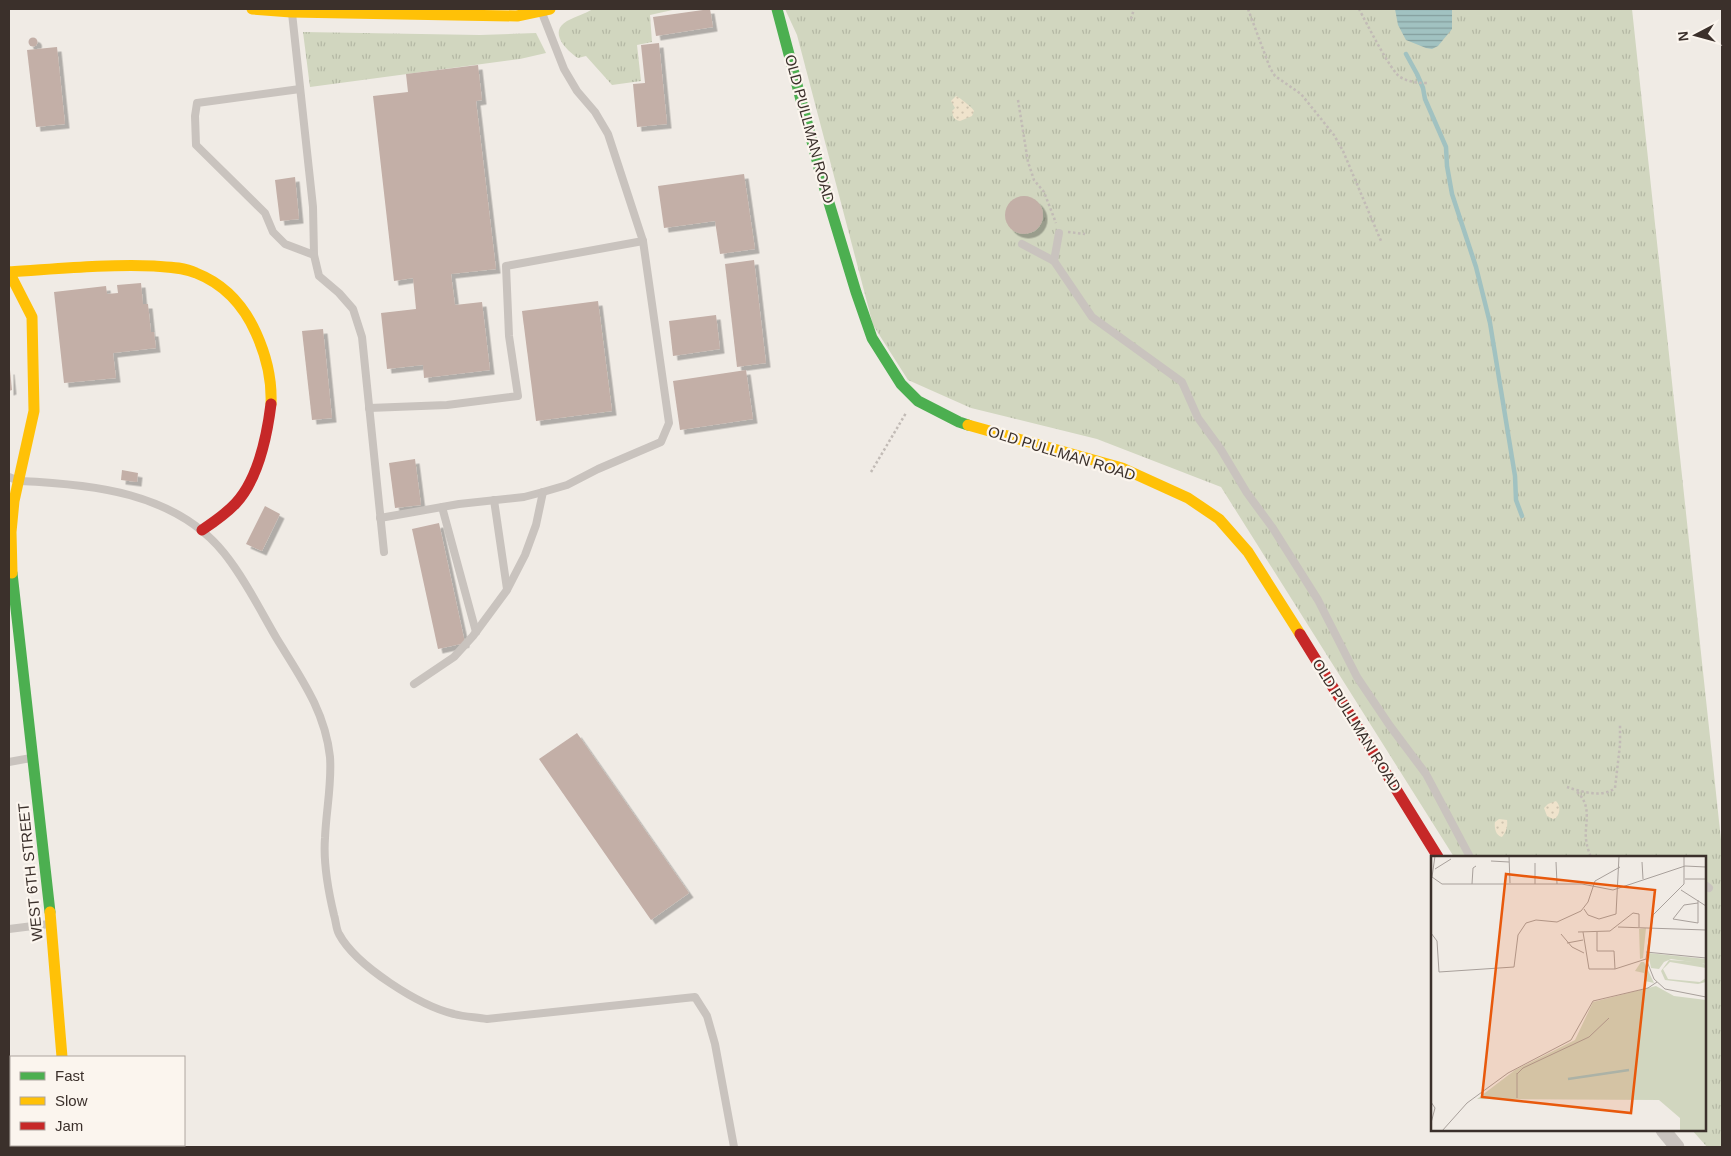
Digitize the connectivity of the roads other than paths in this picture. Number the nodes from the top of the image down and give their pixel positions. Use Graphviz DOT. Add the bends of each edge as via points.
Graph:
graph roads {
  1 [pos="252,9"];
  2 [pos="776,9"];
  3 [pos="291,10"];
  4 [pos="546,10"];
  5 [pos="483,12"];
  6 [pos="300,89"];
  7 [pos="1058,233"];
  8 [pos="643,241"];
  9 [pos="1022,244"];
  10 [pos="314,255"];
  11 [pos="1054,261"];
  12 [pos="9,272"];
  13 [pos="369,408"];
  14 [pos="14,479"];
  15 [pos="543,492"];
  16 [pos="494,500"];
  17 [pos="442,506"];
  18 [pos="380,518"];
  19 [pos="202,530"];
  20 [pos="384,552"];
  21 [pos="507,590"];
  22 [pos="476,632"];
  23 [pos="414,684"];
  24 [pos="33,758"];
  25 [pos="9,762"];
  26 [pos="1437,856"];
  27 [pos="1469,856"];
  28 [pos="51,924"];
  29 [pos="9,929"];
  30 [pos="62,1056"];
  31 [pos="1664,1131"];
  32 [pos="734,1147"];
  33 [pos="1677,1147"];
  1 -- 3 [label="street"];
  2 -- 26 [label="street, OLD PULLMAN ROAD" via="823,183 872,338 901,384 918,401 958,422 1122,468 1188,498 1219,519 1248,552"];
  3 -- 5 [label="street"];
  3 -- 6 [label="lane"];
  4 -- 5 [label="street" via="517,16"];
  4 -- 8 [label="lane" via="564,69 608,134"];
  6 -- 10 [label="lane" via="313,208"];
  6 -- 10 [label="lane" via="197,103 196,145 265,213 273,232 285,244"];
  7 -- 11 [label="lane"];
  8 -- 13 [label="lane" via="506,266 509,336 518,396 447,405"];
  8 -- 15 [label="lane" via="669,424 661,442 566,485"];
  9 -- 11 [label="lane"];
  10 -- 13 [label="lane" via="319,276 353,309 362,337"];
  11 -- 27 [label="lane" via="1092,317 1182,382 1198,418 1318,600 1357,677 1426,774"];
  12 -- 14 [label="street, WEST 6TH STREET" via="32,317 33,334 34,411 25,457"];
  12 -- 19 [label="street" via="123,265 165,267 195,272 213,280 238,303 257,332 269,375 271,402 261,457 244,493 227,513"];
  13 -- 18 [label="lane"];
  14 -- 19 [label="lane" via="103,488 146,500"];
  14 -- 24 [label="street, WEST 6TH STREET" via="11,565"];
  15 -- 16 [label="lane"];
  15 -- 21 [label="lane" via="526,555"];
  16 -- 17 [label="lane"];
  16 -- 21 [label="lane"];
  17 -- 18 [label="lane"];
  17 -- 22 [label="lane"];
  18 -- 20 [label="lane"];
  19 -- 32 [label="lane" via="240,576 314,700 330,757 324,839 327,889 339,934 360,961 422,1001 453,1014 487,1019 695,997 707,1016 715,1044"];
  21 -- 22 [label="lane"];
  22 -- 23 [label="lane" via="454,657"];
  24 -- 25 [label="lane"];
  24 -- 28 [label="street, WEST 6TH STREET"];
  28 -- 29 [label="lane"];
  28 -- 30 [label="street, WEST 6TH STREET"];
  31 -- 33 [label="street"];
}
